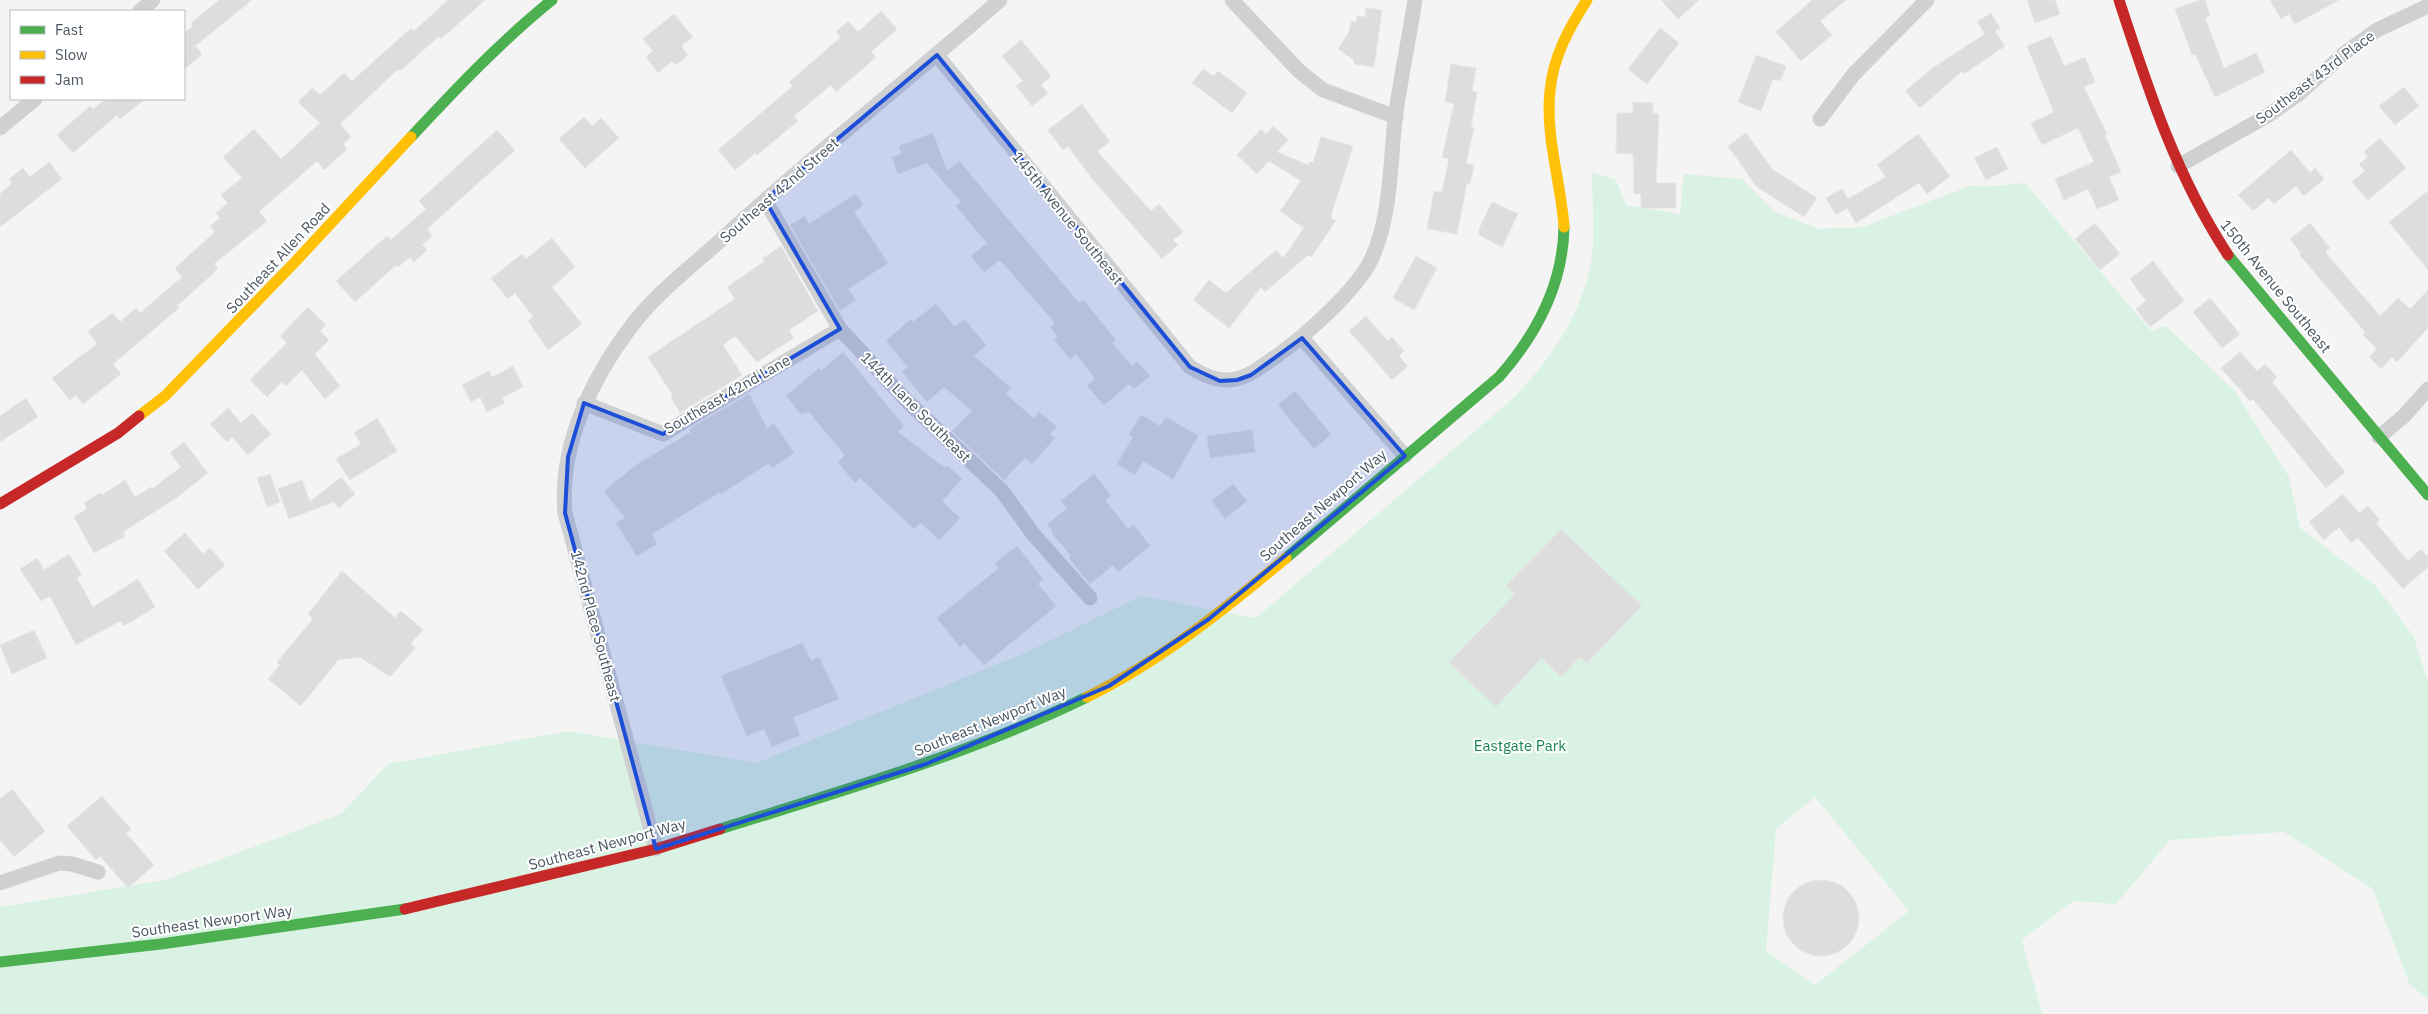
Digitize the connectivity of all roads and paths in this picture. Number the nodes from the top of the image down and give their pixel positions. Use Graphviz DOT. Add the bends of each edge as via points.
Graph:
graph roads {
  1 [pos="153,0"];
  2 [pos="552,0"];
  3 [pos="1000,0"];
  4 [pos="1232,0"];
  5 [pos="1415,0"];
  6 [pos="1587,0"];
  7 [pos="1927,0"];
  8 [pos="2119,0"];
  9 [pos="2428,6"];
  10 [pos="141,10"];
  11 [pos="937,55"];
  12 [pos="34,100"];
  13 [pos="1396,117"];
  14 [pos="1820,119"];
  15 [pos="0,128"];
  16 [pos="2178,166"];
  17 [pos="765,200"];
  18 [pos="840,329"];
  19 [pos="1302,338"];
  20 [pos="2428,389"];
  21 [pos="584,403"];
  22 [pos="2379,437"];
  23 [pos="1405,456"];
  24 [pos="2428,495"];
  25 [pos="0,504"];
  26 [pos="1090,598"];
  27 [pos="656,849"];
  28 [pos="98,872"];
  29 [pos="0,883"];
  30 [pos="0,962"];
  1 -- 10 [label="street"];
  2 -- 25 [label="main road, Southeast Allen Road" via="489,54 165,396 118,433"];
  3 -- 11 [label="street, Southeast 42nd Street"];
  4 -- 13 [label="street" via="1299,71 1323,90"];
  5 -- 13 [label="street"];
  6 -- 23 [label="main road, Southeast Newport Way" via="1572,21 1554,69 1549,104 1558,170 1562,246 1544,311 1509,366"];
  7 -- 14 [label="street" via="1853,75"];
  8 -- 16 [label="main road, 150th Avenue Southeast"];
  9 -- 16 [label="street, Southeast 43rd Place" via="2377,30 2267,116"];
  11 -- 17 [label="street, Southeast 42nd Street"];
  11 -- 19 [label="street, 145th Avenue Southeast" via="1190,367 1220,381 1237,380 1251,375"];
  12 -- 15 [label="street"];
  13 -- 19 [label="street" via="1380,238 1359,279"];
  16 -- 22 [label="main road, 150th Avenue Southeast" via="2208,226 2230,258"];
  17 -- 18 [label="street, 144th Lane Southeast"];
  17 -- 21 [label="street, Southeast 42nd Street" via="630,327"];
  18 -- 21 [label="street, Southeast 42nd Lane" via="663,434"];
  18 -- 26 [label="street, 144th Lane Southeast" via="907,401 1002,491 1033,534"];
  19 -- 23 [label="street"];
  20 -- 22 [label="street"];
  21 -- 27 [label="street, 142nd Place Southeast" via="568,457 563,493 565,512"];
  22 -- 24 [label="main road, 150th Avenue Southeast"];
  23 -- 27 [label="main road, Southeast Newport Way" via="1209,619 1156,658 1109,686 1056,712 926,764"];
  27 -- 30 [label="main road, Southeast Newport Way" via="422,907 162,944"];
  28 -- 29 [label="street" via="59,863"];
}
